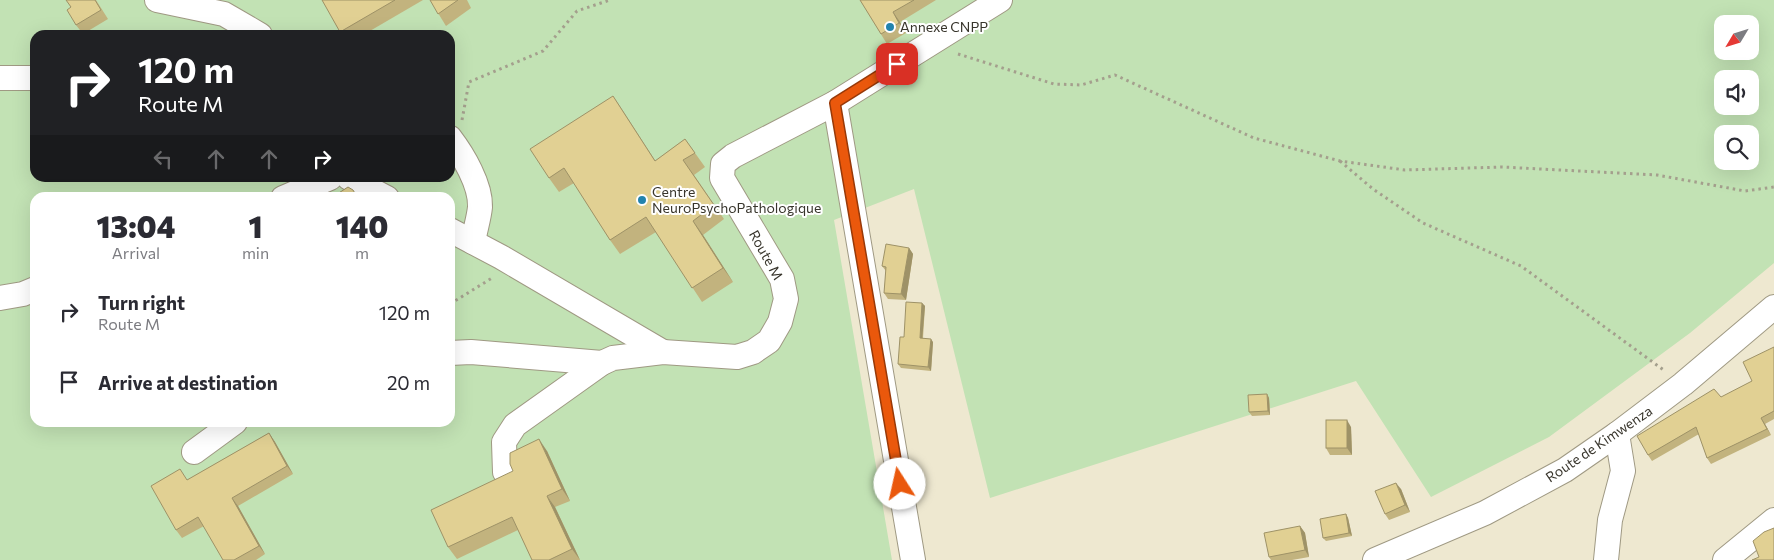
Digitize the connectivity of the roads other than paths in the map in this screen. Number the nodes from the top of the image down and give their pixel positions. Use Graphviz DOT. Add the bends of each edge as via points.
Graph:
graph roads {
  1 [pos="157,0"];
  2 [pos="1000,0"];
  3 [pos="251,30"];
  4 [pos="0,78"];
  5 [pos="30,78"];
  6 [pos="835,103"];
  7 [pos="455,145"];
  8 [pos="321,182"];
  9 [pos="357,182"];
  10 [pos="297,192"];
  11 [pos="376,192"];
  12 [pos="455,233"];
  13 [pos="473,242"];
  14 [pos="30,291"];
  15 [pos="0,298"];
  16 [pos="1774,307"];
  17 [pos="663,352"];
  18 [pos="455,353"];
  19 [pos="602,363"];
  20 [pos="227,427"];
  21 [pos="1617,434"];
  22 [pos="194,452"];
  23 [pos="505,472"];
  24 [pos="1774,520"];
  25 [pos="913,560"];
  26 [pos="1375,560"];
  27 [pos="1606,560"];
  28 [pos="1725,560"];
  1 -- 3 [label="street" via="224,14"];
  2 -- 6 [label="street, Route M"];
  4 -- 5 [label="street"];
  6 -- 17 [label="street, Route M" via="723,164 722,178 782,279 786,299 780,322 769,341 753,352 737,356"];
  6 -- 25 [label="street"];
  7 -- 13 [label="street" via="472,174 478,195 480,206"];
  8 -- 10 [label="street"];
  9 -- 11 [label="street"];
  12 -- 13 [label="street"];
  13 -- 17 [label="street"];
  14 -- 15 [label="street"];
  16 -- 21 [label="street, Route de Kimwenza" via="1683,384"];
  17 -- 19 [label="street, Route M" via="613,358"];
  18 -- 19 [label="street"];
  19 -- 23 [label="street, Route M" via="515,425 504,442"];
  20 -- 22 [label="street"];
  21 -- 26 [label="street, Route de Kimwenza" via="1566,470 1501,505"];
  21 -- 27 [label="street" via="1623,471 1610,520"];
  24 -- 28 [label="street"];
}
